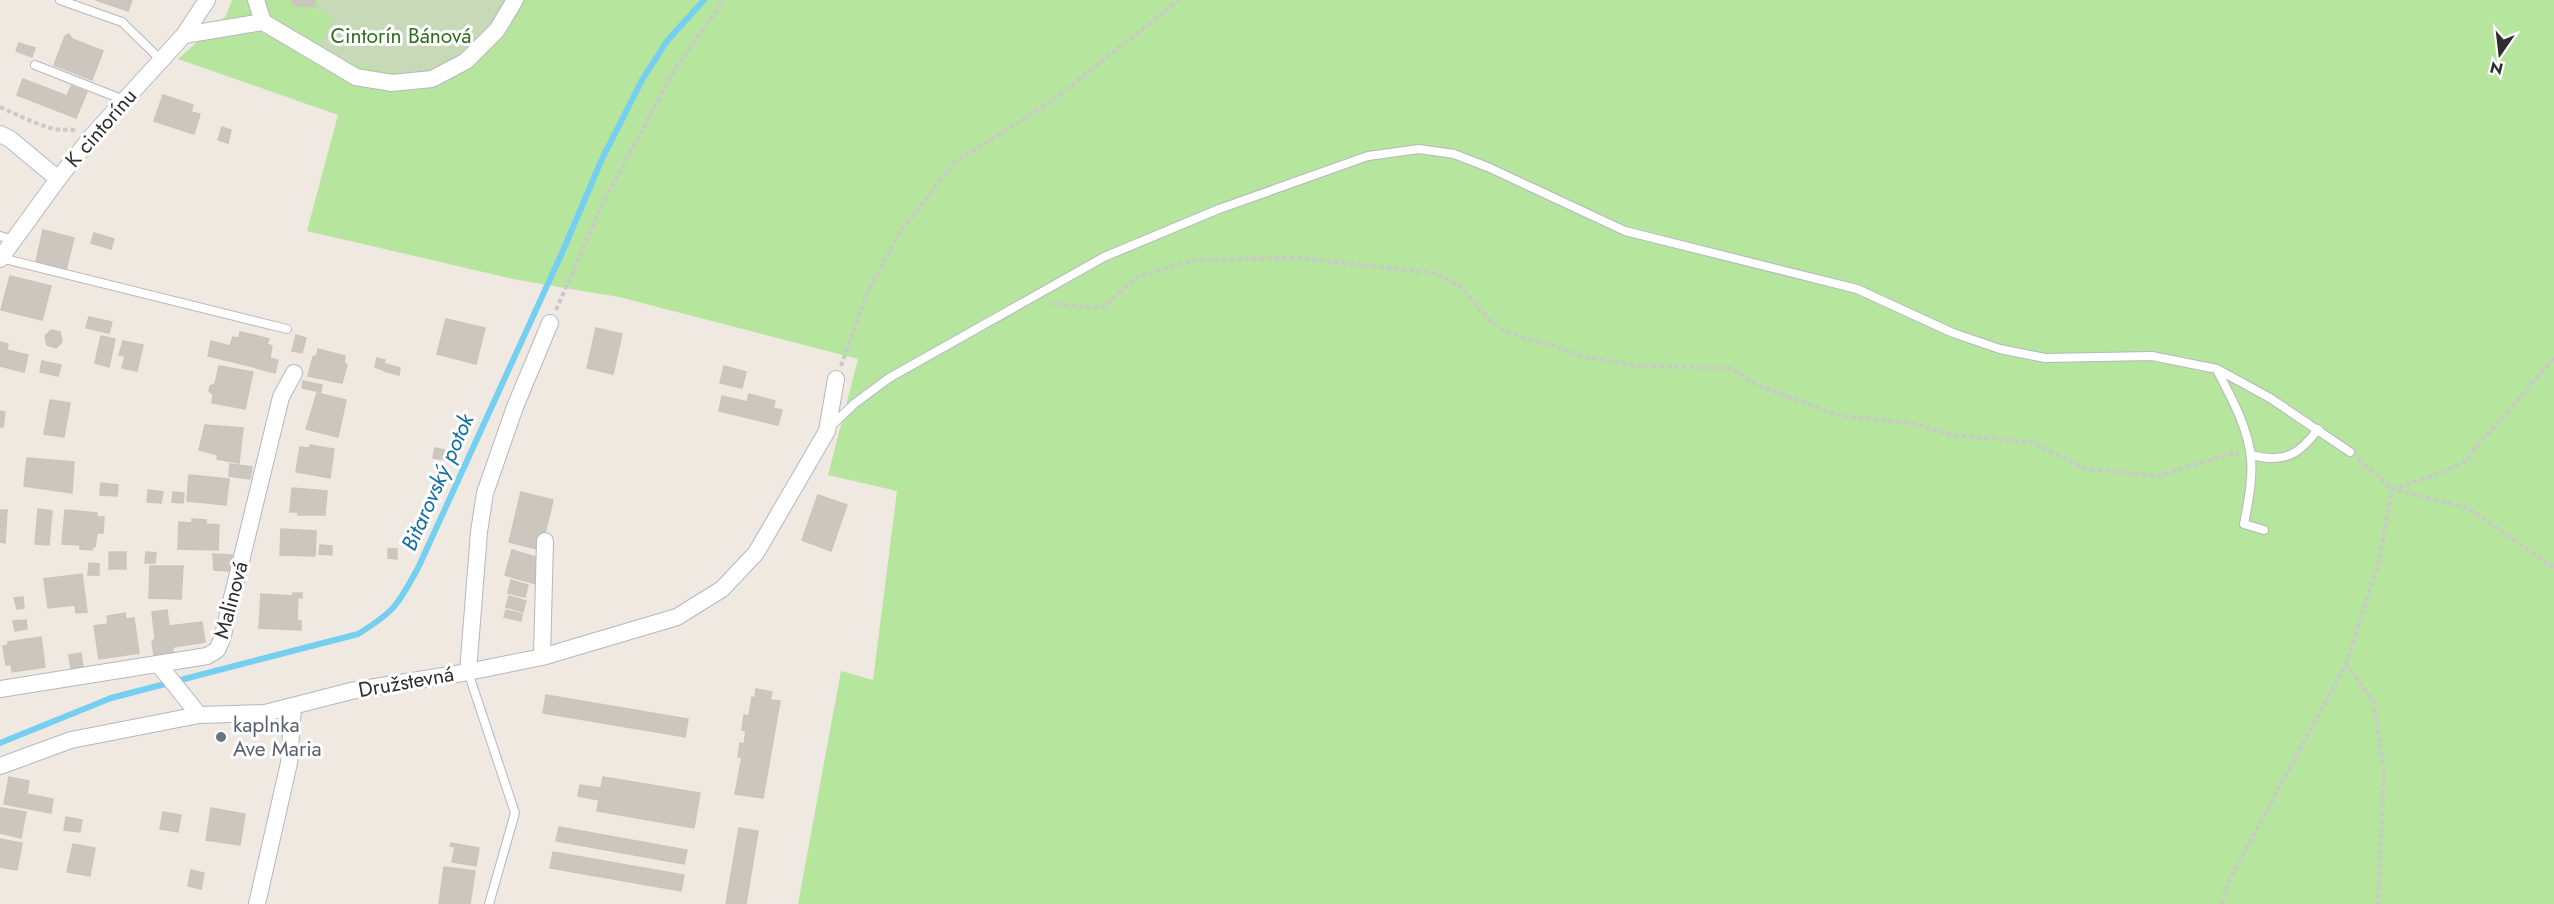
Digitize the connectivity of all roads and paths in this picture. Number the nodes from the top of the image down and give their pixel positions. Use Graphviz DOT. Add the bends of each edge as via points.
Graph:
graph roads {
  1 [pos="60,0"];
  2 [pos="207,0"];
  3 [pos="256,0"];
  4 [pos="515,0"];
  5 [pos="724,0"];
  6 [pos="1179,0"];
  7 [pos="262,22"];
  8 [pos="184,34"];
  9 [pos="161,60"];
  10 [pos="35,65"];
  11 [pos="124,100"];
  12 [pos="0,107"];
  13 [pos="0,134"];
  14 [pos="92,136"];
  15 [pos="57,179"];
  16 [pos="6,238"];
  17 [pos="1,258"];
  18 [pos="1027,300"];
  19 [pos="550,323"];
  20 [pos="287,329"];
  21 [pos="2554,358"];
  22 [pos="2217,369"];
  23 [pos="294,373"];
  24 [pos="836,379"];
  25 [pos="2318,429"];
  26 [pos="827,430"];
  27 [pos="2350,452"];
  28 [pos="2251,455"];
  29 [pos="2392,489"];
  30 [pos="2264,530"];
  31 [pos="545,541"];
  32 [pos="2554,568"];
  33 [pos="542,657"];
  34 [pos="2346,664"];
  35 [pos="159,665"];
  36 [pos="468,672"];
  37 [pos="0,690"];
  38 [pos="293,707"];
  39 [pos="195,710"];
  40 [pos="0,766"];
  41 [pos="257,904"];
  42 [pos="489,904"];
  43 [pos="2222,904"];
  44 [pos="2378,904"];
  1 -- 9 [label="lane" via="122,22"];
  2 -- 8 [label="street, K cintorínu"];
  3 -- 7 [label="street"];
  4 -- 7 [label="street" via="497,30 466,61 432,79 392,83 356,77"];
  5 -- 19 [label="path" via="675,69 605,200"];
  6 -- 24 [label="path" via="1049,103 954,163 900,232 867,293"];
  7 -- 8 [label="street"];
  8 -- 9 [label="street, K cintorínu"];
  9 -- 11 [label="street, K cintorínu"];
  10 -- 11 [label="lane"];
  11 -- 14 [label="street, K cintorínu"];
  12 -- 14 [label="path" via="40,125"];
  13 -- 15 [label="street"];
  14 -- 15 [label="street, K cintorínu"];
  15 -- 16 [label="street, K cintorínu"];
  16 -- 17 [label="street, K cintorínu"];
  17 -- 20 [label="lane"];
  18 -- 22 [label="lane" via="1104,257 1219,209 1368,156 1419,149 1454,154 1490,168 1625,231 1857,289 1953,333 2000,349 2045,358 2152,356"];
  18 -- 26 [label="lane" via="889,378"];
  18 -- 28 [label="path" via="1105,306 1136,277 1195,260 1298,258 1435,273 1459,286 1501,329 1523,338 1585,357 1639,366 1731,368 1757,385 1840,416 1911,423 1952,435 2031,442 2086,469 2158,476 2234,453"];
  19 -- 36 [label="street, Družstevná" via="485,493 478,532"];
  21 -- 29 [label="path" via="2463,463"];
  22 -- 25 [label="lane"];
  22 -- 28 [label="lane" via="2243,426"];
  23 -- 35 [label="street, Malinová" via="281,397 217,650 207,656"];
  24 -- 26 [label="street"];
  25 -- 27 [label="lane"];
  25 -- 28 [label="lane" via="2308,444 2288,456 2272,460"];
  26 -- 33 [label="street" via="756,553 722,589 676,617"];
  27 -- 29 [label="path"];
  28 -- 30 [label="lane" via="2244,524"];
  29 -- 32 [label="path" via="2468,508"];
  29 -- 34 [label="path" via="2378,565"];
  31 -- 33 [label="street"];
  33 -- 36 [label="street"];
  34 -- 43 [label="path" via="2227,884"];
  34 -- 44 [label="path" via="2373,701 2384,770"];
  35 -- 37 [label="street, Malinová"];
  35 -- 39 [label="street"];
  36 -- 38 [label="street, Družstevná" via="351,691"];
  36 -- 42 [label="lane" via="515,813"];
  38 -- 39 [label="street, Družstevná" via="265,713"];
  38 -- 41 [label="street" via="289,763"];
  39 -- 40 [label="street, Družstevná" via="71,740"];
}
